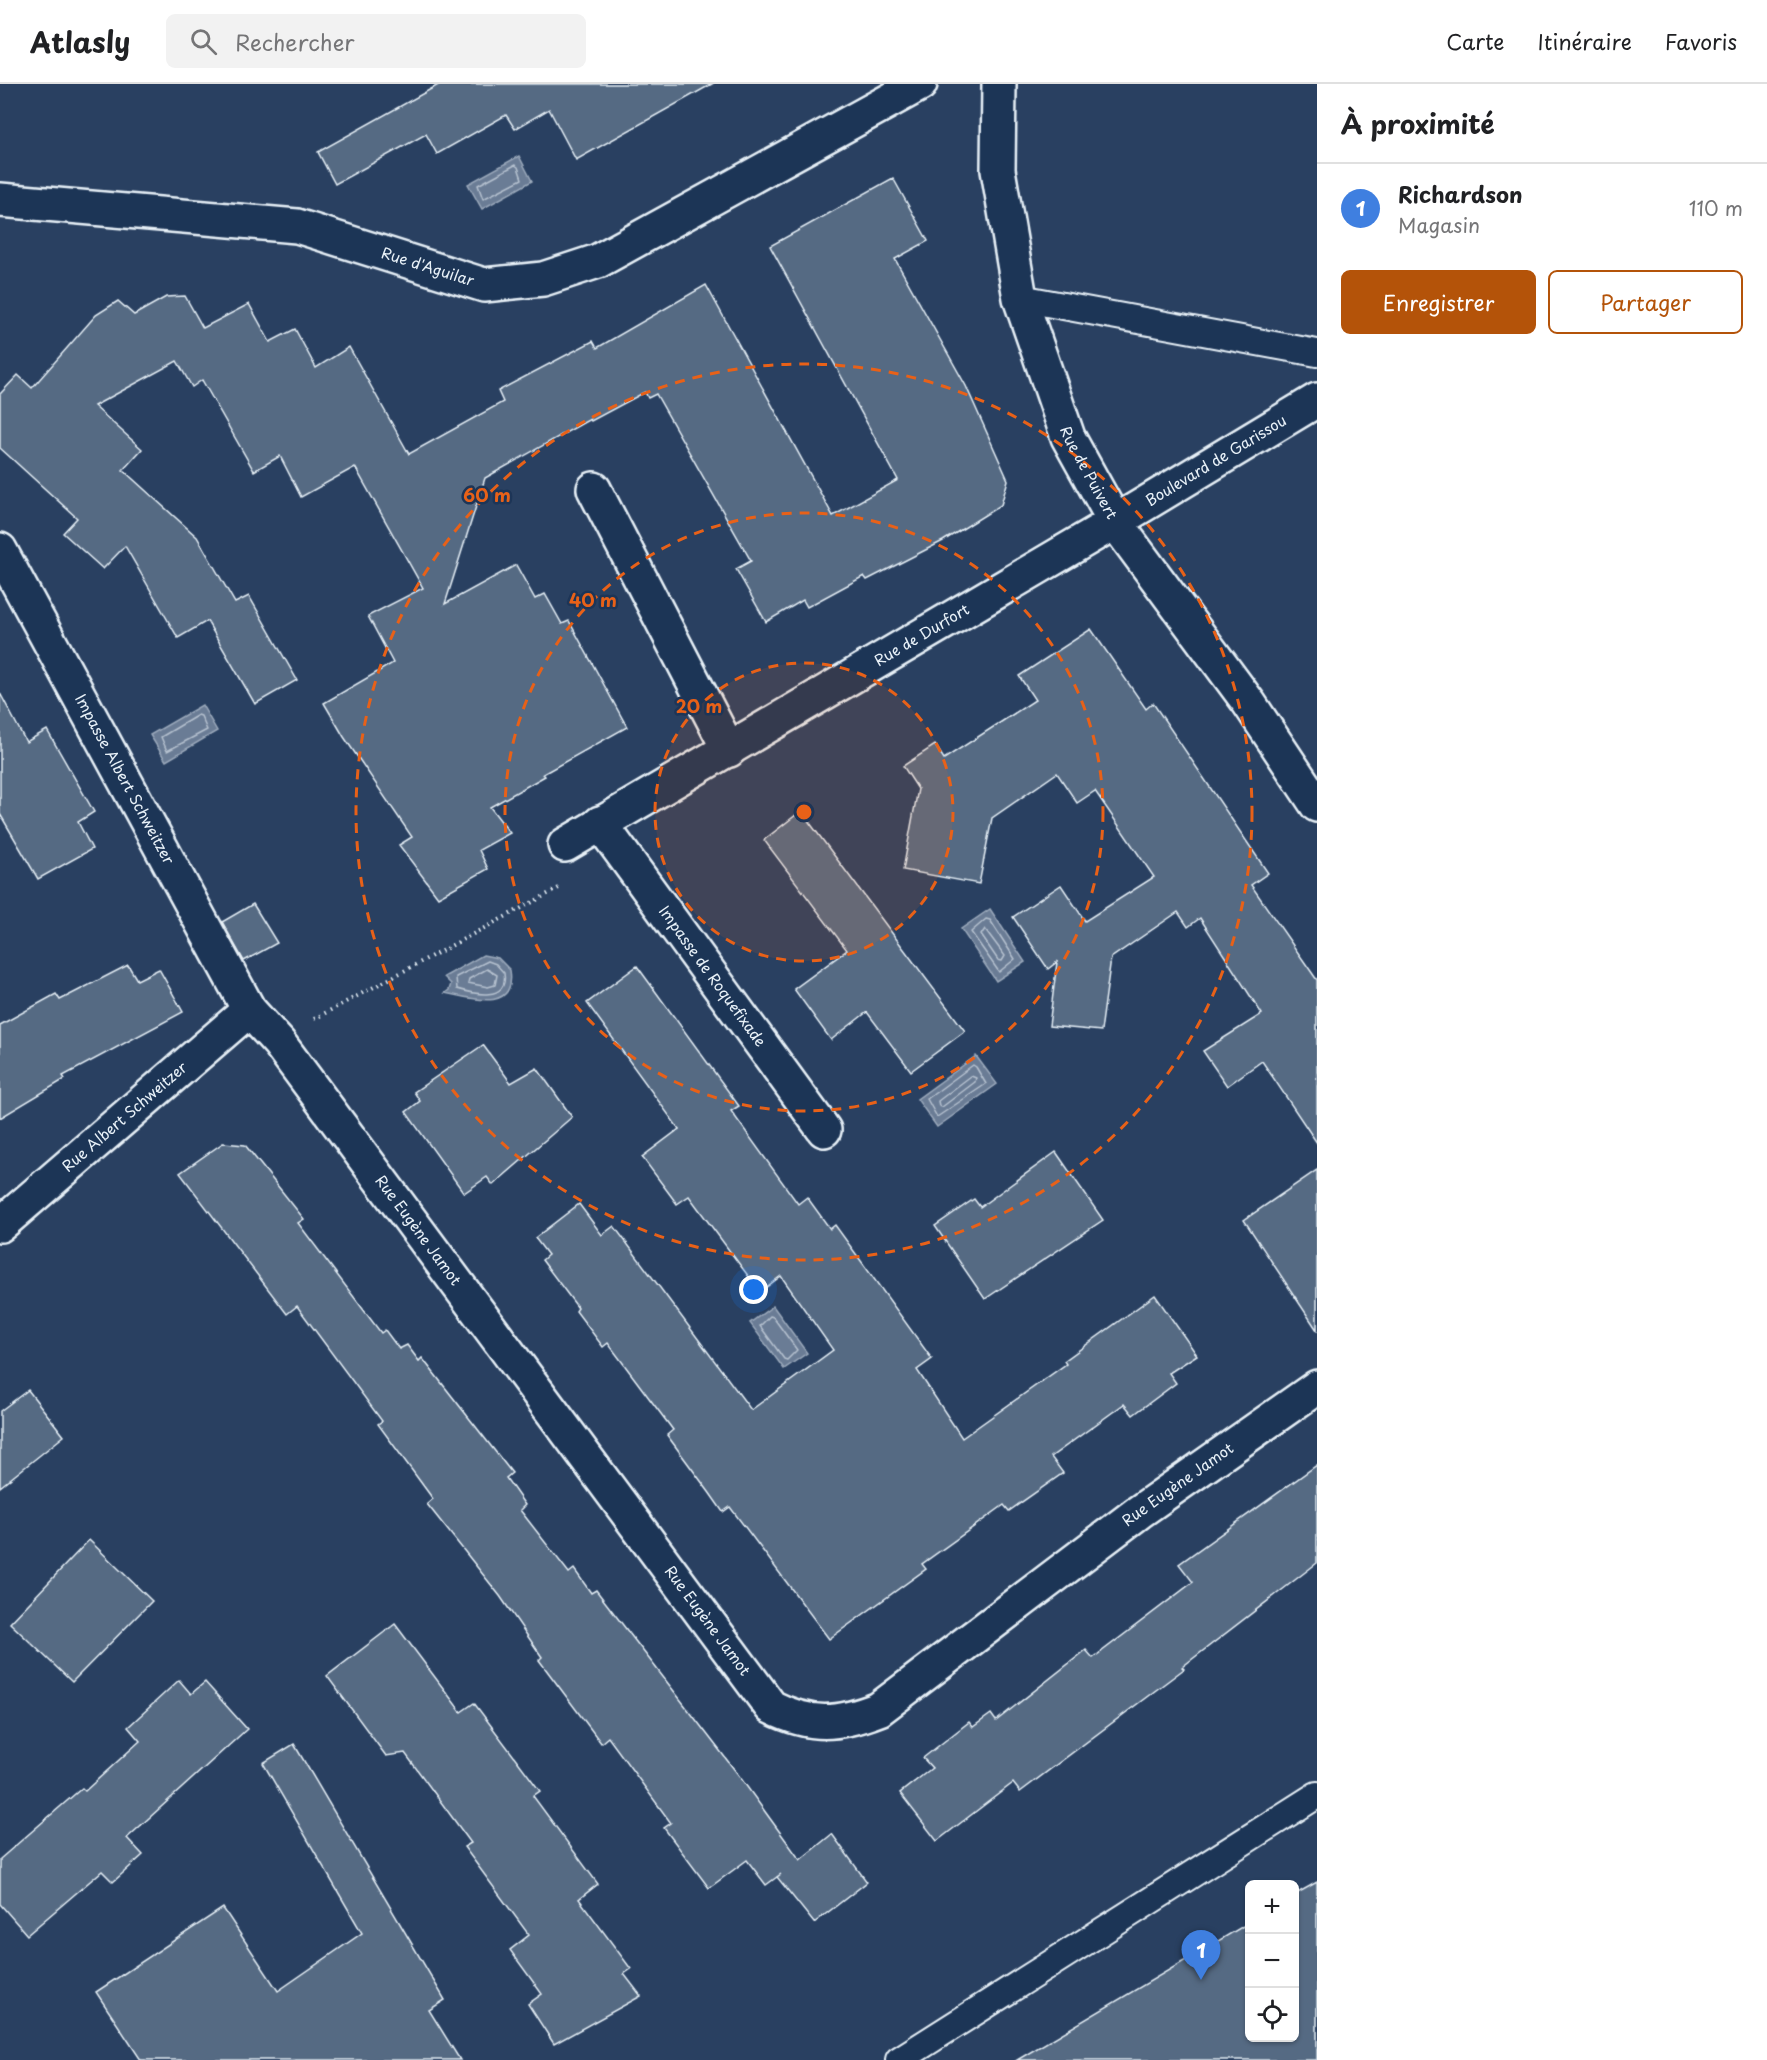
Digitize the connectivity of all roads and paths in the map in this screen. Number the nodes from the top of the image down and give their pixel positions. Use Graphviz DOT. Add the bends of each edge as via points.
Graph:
graph roads {
  1 [pos="920,84"];
  2 [pos="999,84"];
  3 [pos="0,200"];
  4 [pos="1020,298"];
  5 [pos="1317,353"];
  6 [pos="1317,400"];
  7 [pos="594,489"];
  8 [pos="1115,522"];
  9 [pos="0,550"];
  10 [pos="729,750"];
  11 [pos="1317,805"];
  12 [pos="600,823"];
  13 [pos="565,844"];
  14 [pos="249,1010"];
  15 [pos="279,1042"];
  16 [pos="824,1130"];
  17 [pos="0,1225"];
  18 [pos="1317,1387"];
  19 [pos="1317,1795"];
  20 [pos="899,2060"];
  1 -- 3 [label="street, Rue d'Aguilar" via="598,261 543,279 484,285 297,226"];
  2 -- 4 [label="street, Rue de Puivert" via="998,170"];
  4 -- 5 [label="lane"];
  4 -- 8 [label="street, Rue de Puivert" via="1068,437"];
  6 -- 8 [label="street, Boulevard de Garissou"];
  7 -- 10 [label="street"];
  8 -- 10 [label="street, Rue de Durfort"];
  8 -- 11 [label="street, Rue de Puivert" via="1249,703"];
  9 -- 14 [label="street, Impasse Albert Schweitzer"];
  10 -- 12 [label="street, Rue de Durfort"];
  12 -- 13 [label="street, Rue de Durfort"];
  12 -- 16 [label="street, Impasse de Roquefixade"];
  13 -- 15 [label="path" via="559,887"];
  14 -- 15 [label="street, Rue Eugène Jamot"];
  14 -- 17 [label="street, Rue Albert Schweitzer"];
  15 -- 18 [label="street, Rue Eugène Jamot" via="771,1707 790,1717 823,1723 851,1720 879,1709 1139,1512"];
  19 -- 20 [label="lane"];
}
